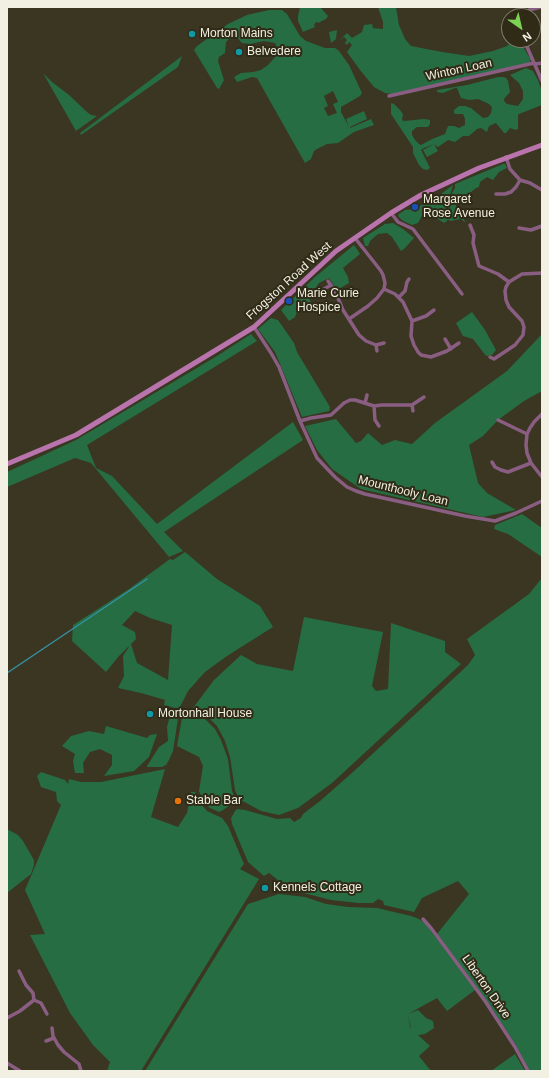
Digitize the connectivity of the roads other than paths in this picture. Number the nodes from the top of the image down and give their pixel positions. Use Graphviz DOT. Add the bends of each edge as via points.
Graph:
graph roads {
  1 [pos="528,48"];
  2 [pos="542,63"];
  3 [pos="535,64"];
  4 [pos="542,81"];
  5 [pos="389,96"];
  6 [pos="542,145"];
  7 [pos="506,157"];
  8 [pos="520,180"];
  9 [pos="542,190"];
  10 [pos="496,194"];
  11 [pos="391,213"];
  12 [pos="470,225"];
  13 [pos="542,226"];
  14 [pos="519,228"];
  15 [pos="355,238"];
  16 [pos="542,273"];
  17 [pos="409,279"];
  18 [pos="328,280"];
  19 [pos="509,282"];
  20 [pos="331,286"];
  21 [pos="407,286"];
  22 [pos="324,289"];
  23 [pos="384,289"];
  24 [pos="412,289"];
  25 [pos="462,294"];
  26 [pos="399,297"];
  27 [pos="428,309"];
  28 [pos="434,310"];
  29 [pos="430,312"];
  30 [pos="349,319"];
  31 [pos="412,321"];
  32 [pos="254,327"];
  33 [pos="445,340"];
  34 [pos="384,343"];
  35 [pos="459,343"];
  36 [pos="376,345"];
  37 [pos="451,349"];
  38 [pos="377,351"];
  39 [pos="490,357"];
  40 [pos="367,395"];
  41 [pos="424,397"];
  42 [pos="364,403"];
  43 [pos="412,405"];
  44 [pos="374,406"];
  45 [pos="413,411"];
  46 [pos="542,414"];
  47 [pos="498,420"];
  48 [pos="300,421"];
  49 [pos="379,426"];
  50 [pos="527,434"];
  51 [pos="492,462"];
  52 [pos="531,463"];
  53 [pos="7,464"];
  54 [pos="542,477"];
  55 [pos="542,501"];
  56 [pos="423,919"];
  57 [pos="19,971"];
  58 [pos="34,1000"];
  59 [pos="47,1014"];
  60 [pos="7,1018"];
  61 [pos="52,1028"];
  62 [pos="54,1038"];
  63 [pos="46,1040"];
  64 [pos="7,1063"];
  65 [pos="20,1071"];
  66 [pos="82,1071"];
  67 [pos="528,1071"];
  1 -- 3 [label="street"];
  2 -- 3 [label="street, Winton Loan"];
  3 -- 4 [label="street"];
  3 -- 5 [label="street, Winton Loan"];
  6 -- 7 [label="main road, Frogston Road West"];
  7 -- 8 [label="street" via="510,169"];
  7 -- 11 [label="main road, Frogston Road West" via="421,195"];
  8 -- 9 [label="street"];
  8 -- 10 [label="street" via="511,192"];
  11 -- 15 [label="main road, Frogston Road West"];
  11 -- 25 [label="street" via="398,222 412,229"];
  12 -- 19 [label="street" via="479,266"];
  13 -- 14 [label="street" via="532,230"];
  15 -- 23 [label="street" via="383,275"];
  15 -- 32 [label="main road, Frogston Road West" via="336,252"];
  16 -- 19 [label="street" via="522,274"];
  17 -- 21 [label="street"];
  18 -- 20 [label="street"];
  19 -- 39 [label="street" via="506,286 506,300 522,321 523,335 515,345 494,360"];
  20 -- 22 [label="street"];
  20 -- 30 [label="street"];
  21 -- 24 [label="street"];
  21 -- 26 [label="street"];
  23 -- 26 [label="street"];
  23 -- 30 [label="street" via="368,306"];
  26 -- 31 [label="street"];
  27 -- 29 [label="street"];
  28 -- 29 [label="street"];
  29 -- 31 [label="street"];
  30 -- 36 [label="street" via="362,338"];
  31 -- 37 [label="street" via="415,349 421,355 431,357"];
  32 -- 48 [label="street, Mounthooly Loan" via="279,368"];
  32 -- 53 [label="main road, Frogston Road West" via="76,435"];
  33 -- 37 [label="street"];
  34 -- 36 [label="street"];
  35 -- 37 [label="street"];
  36 -- 38 [label="street"];
  40 -- 42 [label="street"];
  41 -- 43 [label="street"];
  42 -- 44 [label="street"];
  42 -- 48 [label="street" via="350,400 331,415"];
  43 -- 44 [label="street"];
  43 -- 45 [label="street"];
  44 -- 49 [label="street" via="375,420"];
  46 -- 50 [label="street"];
  47 -- 50 [label="street"];
  48 -- 55 [label="street, Mounthooly Loan" via="323,465 334,477 356,491 495,521"];
  50 -- 52 [label="street" via="527,453"];
  51 -- 52 [label="street" via="494,467 508,472"];
  52 -- 54 [label="street"];
  56 -- 67 [label="street, Liberton Drive" via="485,1001 515,1046"];
  57 -- 58 [label="street" via="33,993"];
  58 -- 59 [label="street" via="41,1003"];
  58 -- 60 [label="street"];
  61 -- 62 [label="street"];
  62 -- 63 [label="street"];
  62 -- 66 [label="street" via="64,1052 79,1064"];
  64 -- 65 [label="street"];
}
